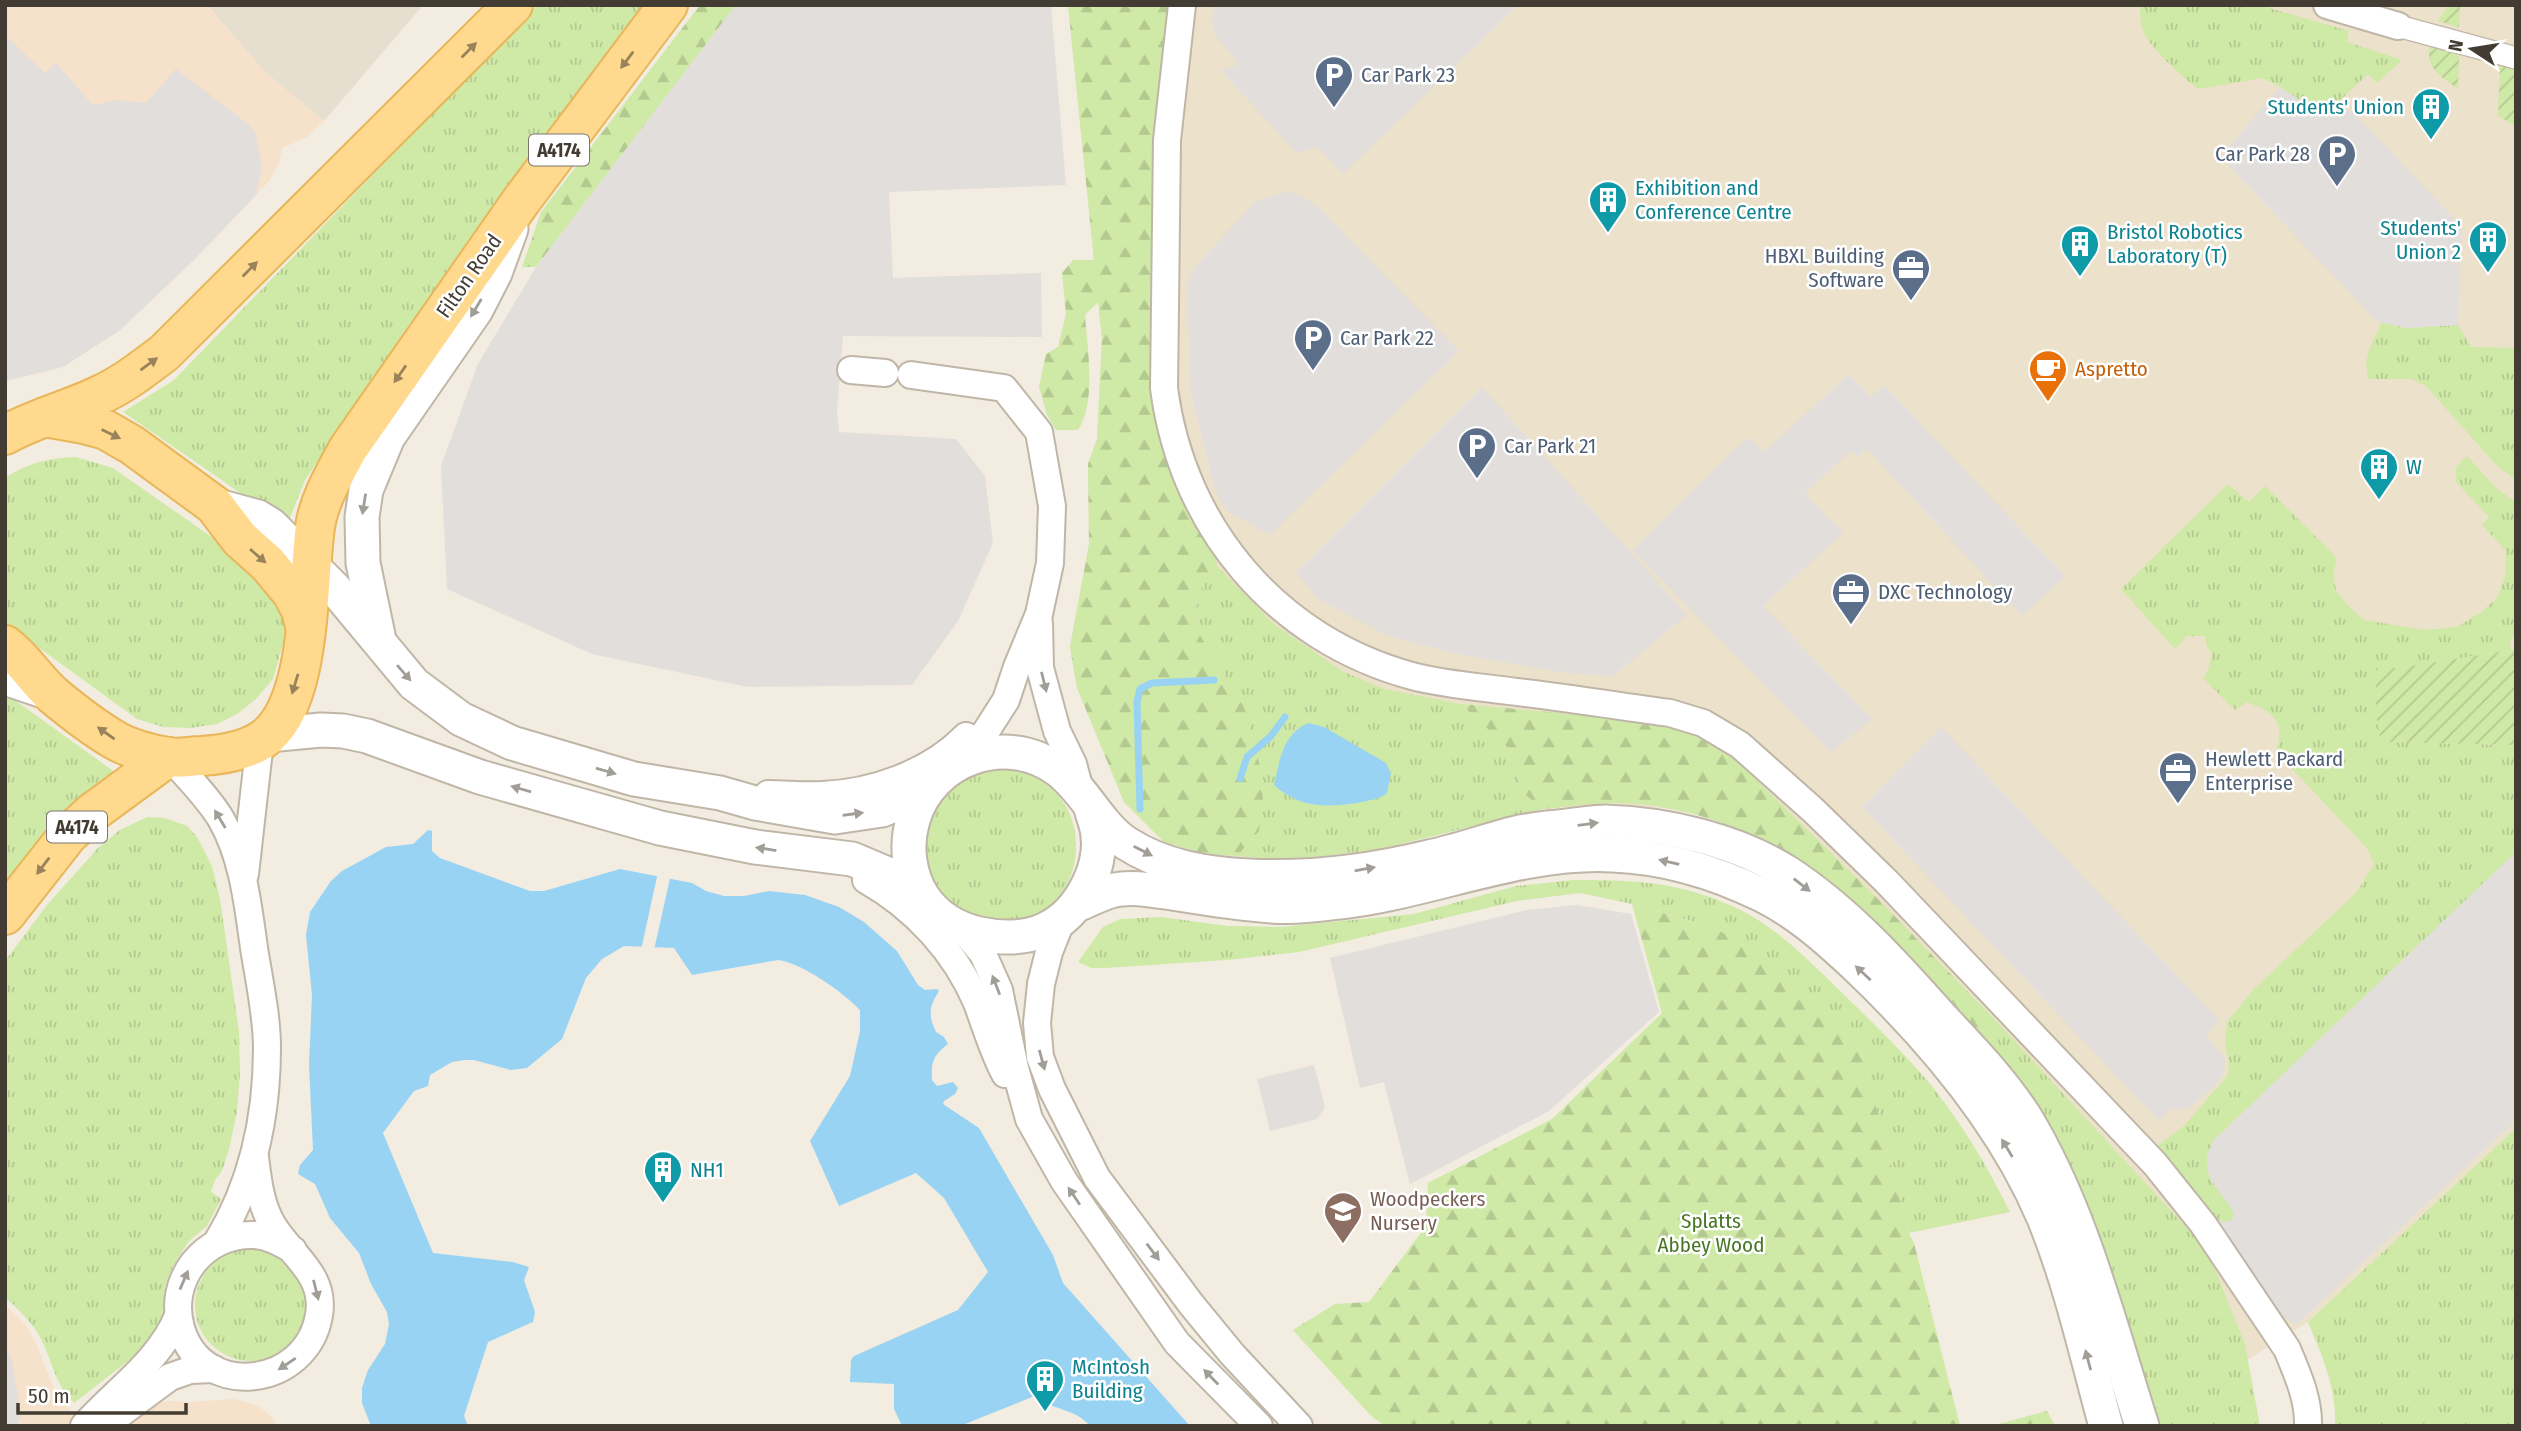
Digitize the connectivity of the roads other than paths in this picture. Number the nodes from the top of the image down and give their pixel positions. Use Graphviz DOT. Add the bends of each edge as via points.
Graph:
graph roads {
  1 [pos="513,5"];
  2 [pos="668,5"];
  3 [pos="1182,5"];
  4 [pos="2328,5"];
  5 [pos="2398,26"];
  6 [pos="2516,58"];
  7 [pos="521,201"];
  8 [pos="851,370"];
  9 [pos="45,417"];
  10 [pos="6,435"];
  11 [pos="214,505"];
  12 [pos="312,566"];
  13 [pos="1039,614"];
  14 [pos="306,627"];
  15 [pos="5,645"];
  16 [pos="382,646"];
  17 [pos="1017,667"];
  18 [pos="5,678"];
  19 [pos="52,694"];
  20 [pos="264,738"];
  21 [pos="169,757"];
  22 [pos="963,760"];
  23 [pos="926,792"];
  24 [pos="720,793"];
  25 [pos="1086,799"];
  26 [pos="802,855"];
  27 [pos="244,883"];
  28 [pos="922,896"];
  29 [pos="1070,913"];
  30 [pos="5,915"];
  31 [pos="964,931"];
  32 [pos="1029,1119"];
  33 [pos="255,1157"];
  34 [pos="217,1242"];
  35 [pos="293,1250"];
  36 [pos="178,1317"];
  37 [pos="214,1369"];
  38 [pos="83,1426"];
  39 [pos="98,1426"];
  40 [pos="1258,1426"];
  41 [pos="1299,1426"];
  42 [pos="2106,1426"];
  43 [pos="2142,1426"];
  44 [pos="2308,1426"];
  9 -- 1 [label="main road, one-way" via="123,383 164,353"];
  2 -- 7 [label="main road, Filton Road / A4174, one-way"];
  3 -- 44 [label="street" via="1167,140 1164,388 1184,470 1231,557 1294,620 1379,666 1434,681 1670,713 1703,723 1740,745 1887,883 2183,1198 2287,1349 2304,1395"];
  4 -- 5 [label="street"];
  5 -- 6 [label="street"];
  7 -- 12 [label="main road, Filton Road / A4174, one-way" via="348,449 318,515"];
  7 -- 16 [label="street, one-way" via="476,310 388,437 366,490 363,563"];
  8 -- 13 [label="street" via="1004,388 1039,432 1052,506 1050,563"];
  9 -- 10 [label="main road"];
  9 -- 11 [label="main road, one-way" via="106,430"];
  11 -- 12 [label="street" via="265,521"];
  11 -- 14 [label="main road, one-way" via="292,593"];
  12 -- 14 [label="main road, Filton Road"];
  12 -- 16 [label="street"];
  13 -- 17 [label="street"];
  13 -- 25 [label="street, one-way" via="1040,668 1057,731"];
  14 -- 20 [label="main road, Filton Road, one-way" via="293,693"];
  15 -- 19 [label="main road"];
  16 -- 24 [label="street, one-way" via="414,684 461,719 512,743 634,779"];
  17 -- 22 [label="street" via="1006,701"];
  17 -- 24 [label="street" via="977,724 956,745 880,786 824,795"];
  18 -- 19 [label="street"];
  21 -- 19 [label="main road, one-way" via="114,739"];
  20 -- 21 [label="main road" via="221,754"];
  26 -- 20 [label="street, one-way" via="660,828 480,777 367,736 321,730"];
  20 -- 27 [label="street"];
  27 -- 21 [label="street, one-way" via="221,818"];
  21 -- 30 [label="main road, A4174, one-way" via="68,835"];
  22 -- 23 [label="street"];
  22 -- 25 [label="street" via="1007,752 1034,757 1057,769"];
  24 -- 23 [label="street, one-way" via="835,817 882,810"];
  23 -- 28 [label="street" via="913,817 909,841 910,866"];
  25 -- 29 [label="street" via="1099,838 1094,874"];
  25 -- 43 [label="street, one-way" via="1124,842 1175,867 1249,876 1327,876 1429,858 1522,832 1603,822 1668,829 1734,846 1786,872 1847,920 1909,981 2023,1115 2057,1180 2087,1256"];
  26 -- 28 [label="street" via="852,859 890,875"];
  26 -- 32 [label="street" via="859,876 890,894 951,954"];
  27 -- 33 [label="street" via="267,1046"];
  28 -- 31 [label="street" via="935,912"];
  29 -- 31 [label="street" via="1032,935 1002,939"];
  29 -- 41 [label="street, one-way" via="1049,951 1037,1023 1040,1058 1052,1089 1097,1178 1191,1304"];
  42 -- 29 [label="street, one-way" via="2043,1217 2008,1149 1968,1089 1890,999 1818,931 1765,896 1708,872 1654,859 1566,855 1342,902 1276,907 1113,890"];
  32 -- 31 [label="street, one-way" via="999,990 983,954"];
  40 -- 32 [label="street, one-way" via="1177,1343 1064,1181"];
  33 -- 34 [label="street" via="238,1204"];
  33 -- 35 [label="street" via="260,1194 272,1224"];
  34 -- 35 [label="street" via="256,1235"];
  36 -- 34 [label="street, one-way" via="178,1294 186,1273 199,1255"];
  35 -- 37 [label="street, one-way" via="309,1268 318,1289 320,1313 303,1353 288,1366 251,1378"];
  36 -- 37 [label="street" via="190,1347"];
  36 -- 38 [label="street" via="156,1355"];
  37 -- 39 [label="street" via="170,1377"];
}
